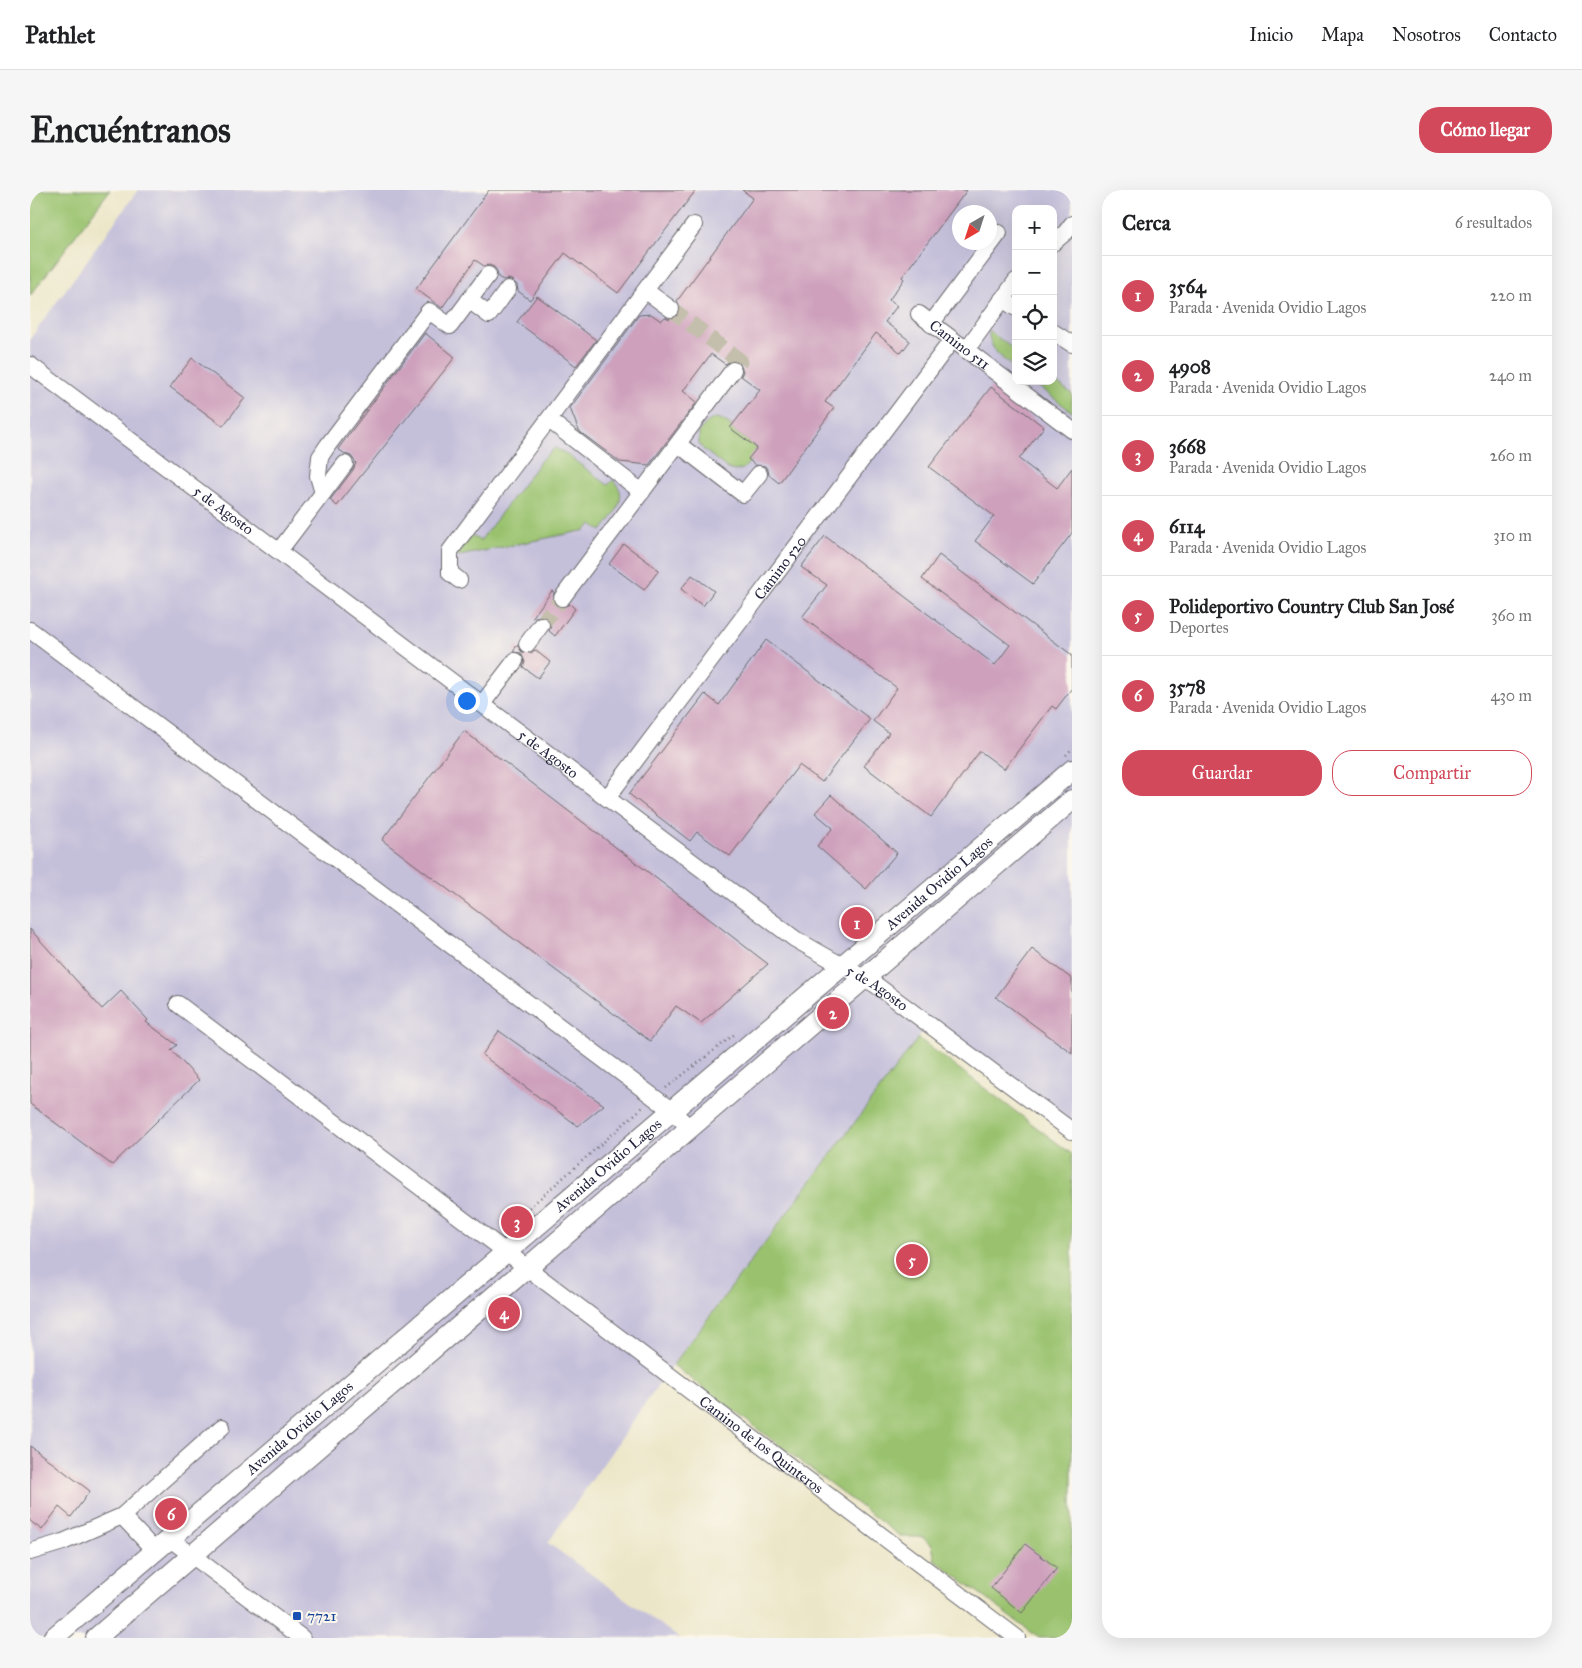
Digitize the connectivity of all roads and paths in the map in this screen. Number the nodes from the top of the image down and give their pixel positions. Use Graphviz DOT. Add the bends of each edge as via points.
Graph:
graph roads {
  1 [pos="694,225"];
  2 [pos="1070,231"];
  3 [pos="999,233"];
  4 [pos="1057,240"];
  5 [pos="488,275"];
  6 [pos="508,289"];
  7 [pos="646,290"];
  8 [pos="469,300"];
  9 [pos="1009,304"];
  10 [pos="671,309"];
  11 [pos="1057,335"];
  12 [pos="952,340"];
  13 [pos="1072,344"];
  14 [pos="966,350"];
  15 [pos="30,365"];
  16 [pos="733,370"];
  17 [pos="550,420"];
  18 [pos="1072,430"];
  19 [pos="678,444"];
  20 [pos="345,464"];
  21 [pos="760,474"];
  22 [pos="642,492"];
  23 [pos="323,493"];
  24 [pos="278,551"];
  25 [pos="460,580"];
  26 [pos="562,598"];
  27 [pos="541,625"];
  28 [pos="30,630"];
  29 [pos="527,644"];
  30 [pos="515,660"];
  31 [pos="482,704"];
  32 [pos="1072,770"];
  33 [pos="607,798"];
  34 [pos="1072,800"];
  35 [pos="842,967"];
  36 [pos="864,978"];
  37 [pos="178,1004"];
  38 [pos="671,1110"];
  39 [pos="690,1128"];
  40 [pos="1072,1131"];
  41 [pos="506,1251"];
  42 [pos="526,1268"];
  43 [pos="222,1427"];
  44 [pos="122,1516"];
  45 [pos="162,1544"];
  46 [pos="30,1552"];
  47 [pos="192,1555"];
  48 [pos="53,1638"];
  49 [pos="96,1638"];
  50 [pos="302,1638"];
  51 [pos="1018,1638"];
  1 -- 7 [label="street"];
  2 -- 4 [label="street"];
  3 -- 12 [label="street, Camino 511" via="925,319"];
  5 -- 8 [label="street"];
  6 -- 8 [label="street" via="489,314"];
  7 -- 10 [label="street"];
  7 -- 17 [label="street"];
  8 -- 23 [label="street" via="450,326 429,311 320,457 318,476"];
  9 -- 14 [label="street"];
  11 -- 13 [label="street"];
  12 -- 14 [label="street, Camino 511"];
  12 -- 33 [label="street, Camino 520"];
  14 -- 18 [label="street, Camino 511"];
  15 -- 24 [label="street, 5 de Agosto"];
  16 -- 19 [label="street"];
  17 -- 22 [label="street"];
  17 -- 25 [label="street" via="450,551 450,573"];
  19 -- 21 [label="street" via="743,494"];
  19 -- 22 [label="street"];
  20 -- 23 [label="street"];
  22 -- 26 [label="street"];
  23 -- 24 [label="street"];
  24 -- 31 [label="street, 5 de Agosto"];
  27 -- 29 [label="street"];
  28 -- 38 [label="street"];
  30 -- 31 [label="street"];
  31 -- 33 [label="street, 5 de Agosto"];
  32 -- 35 [label="main road, Avenida Ovidio Lagos"];
  33 -- 35 [label="street, 5 de Agosto" via="795,939"];
  34 -- 36 [label="main road, Avenida Ovidio Lagos"];
  35 -- 36 [label="street, 5 de Agosto"];
  35 -- 38 [label="main road, Avenida Ovidio Lagos"];
  36 -- 39 [label="main road, Avenida Ovidio Lagos"];
  36 -- 40 [label="street, 5 de Agosto"];
  37 -- 41 [label="street, Camino de los Quinteros"];
  38 -- 39 [label="street"];
  38 -- 41 [label="main road, Avenida Ovidio Lagos"];
  39 -- 42 [label="main road, Avenida Ovidio Lagos"];
  41 -- 42 [label="street, Camino de los Quinteros"];
  41 -- 45 [label="main road, Avenida Ovidio Lagos"];
  42 -- 47 [label="main road, Avenida Ovidio Lagos"];
  42 -- 51 [label="street, Camino de los Quinteros"];
  43 -- 44 [label="street"];
  44 -- 45 [label="street"];
  44 -- 46 [label="street" via="64,1542"];
  45 -- 47 [label="street"];
  45 -- 48 [label="main road, Avenida Ovidio Lagos"];
  47 -- 49 [label="main road, Avenida Ovidio Lagos"];
  47 -- 50 [label="street"];
}
